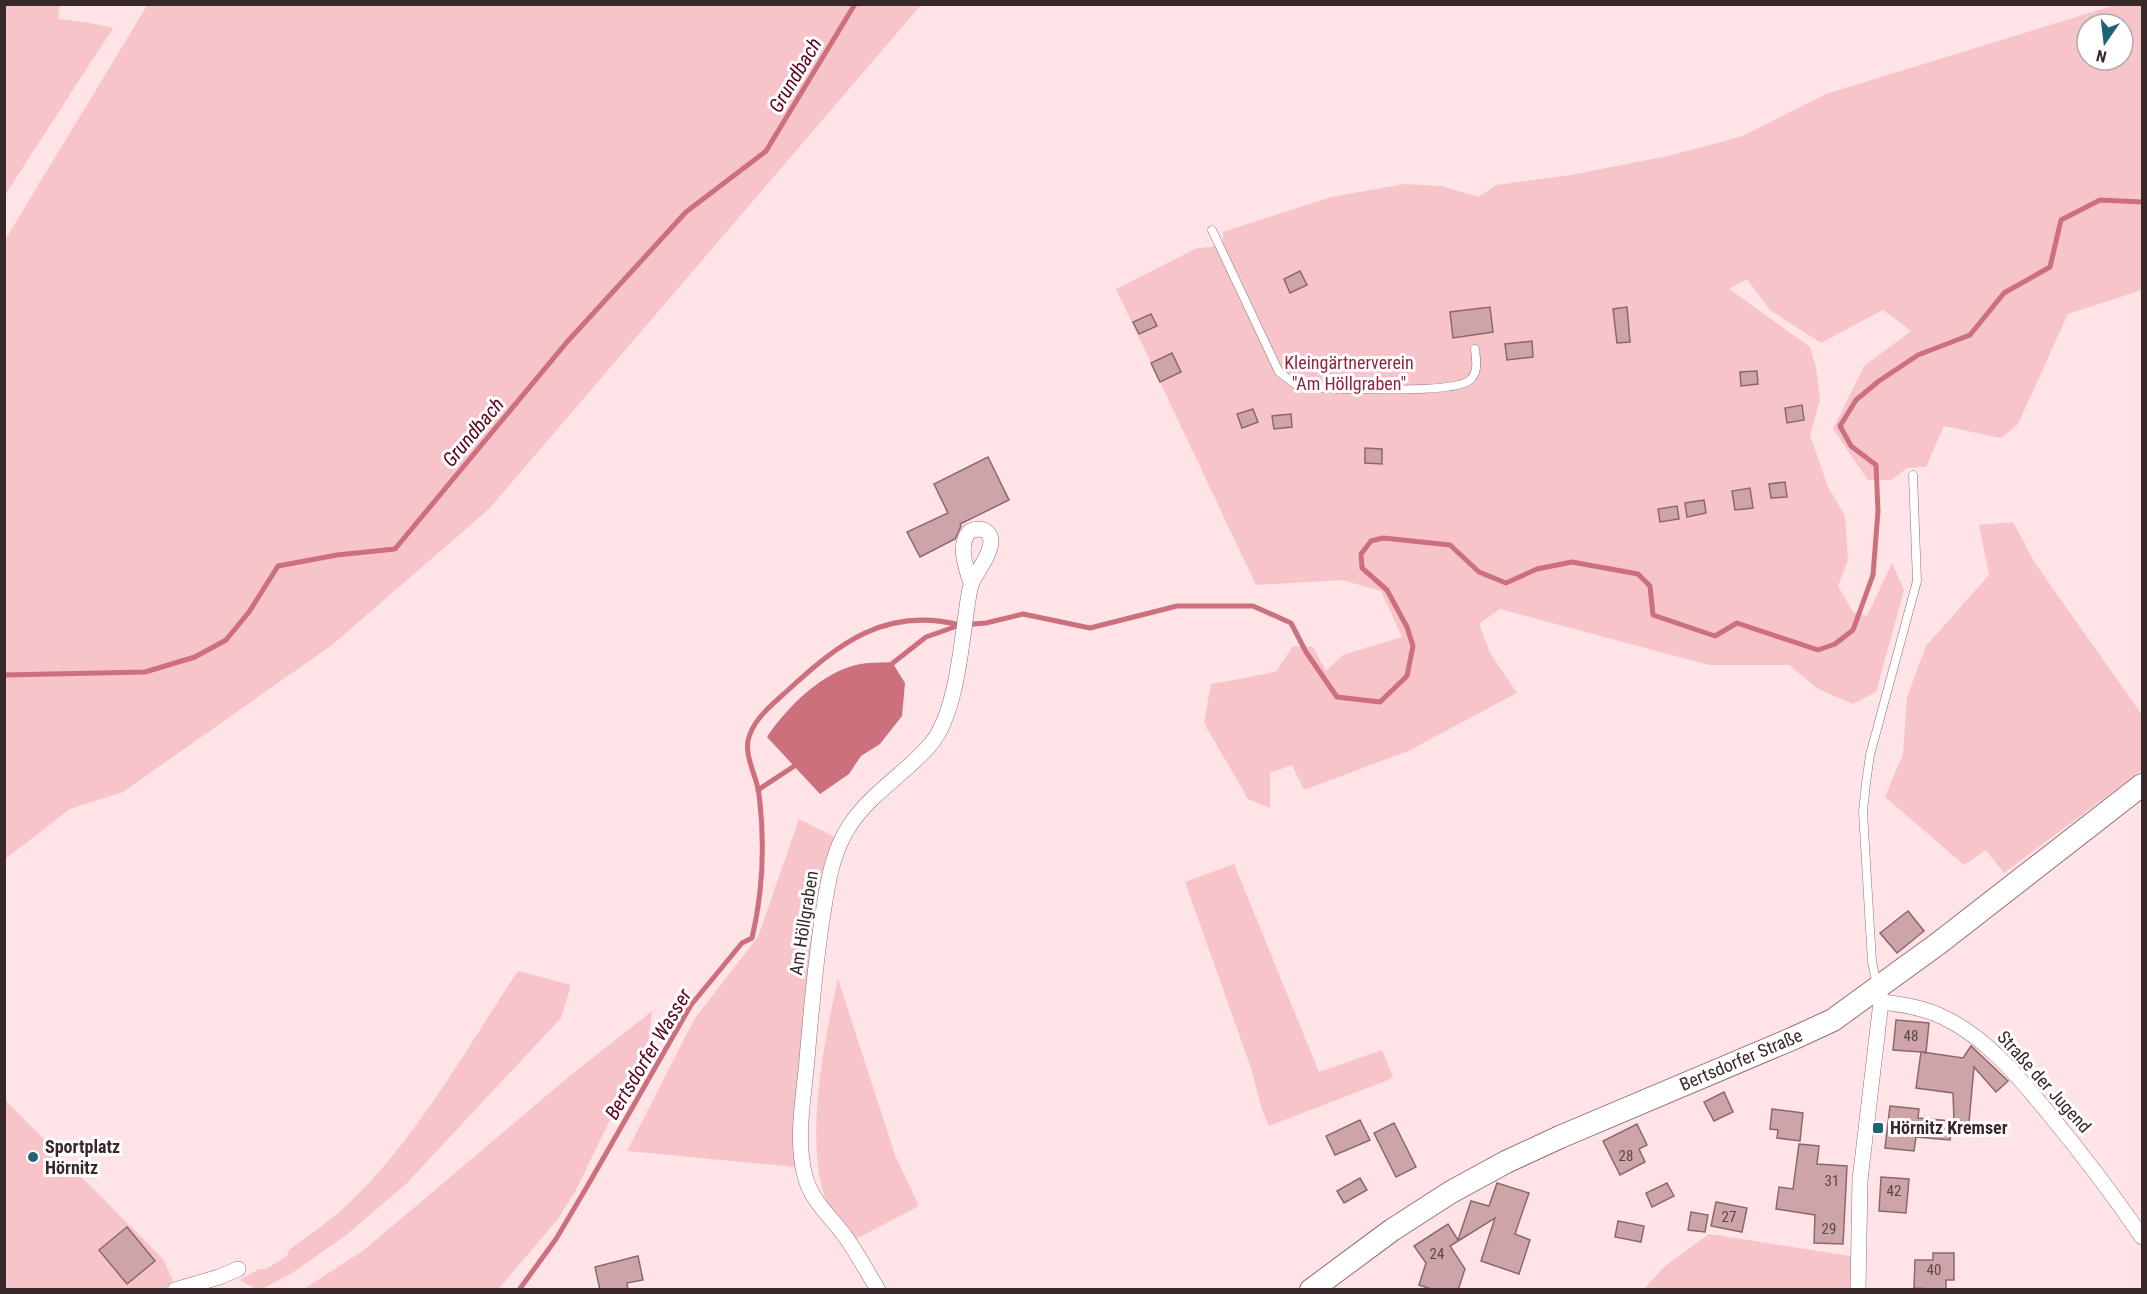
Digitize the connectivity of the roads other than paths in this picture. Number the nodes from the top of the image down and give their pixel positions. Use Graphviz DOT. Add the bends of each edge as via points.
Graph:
graph roads {
  1 [pos="1212,230"];
  2 [pos="1475,349"];
  3 [pos="1913,475"];
  4 [pos="971,583"];
  5 [pos="2142,785"];
  6 [pos="1880,995"];
  7 [pos="2142,1236"];
  8 [pos="238,1269"];
  9 [pos="223,1284"];
  10 [pos="175,1290"];
  11 [pos="878,1290"];
  12 [pos="1311,1290"];
  13 [pos="1858,1290"];
  1 -- 2 [label="lane" via="1279,372 1295,384 1308,388 1459,386 1476,371"];
  3 -- 6 [label="lane" via="1917,581 1870,755 1863,812 1872,962"];
  4 -- 11 [label="street, Am Höllgraben" via="942,728 930,745 862,810 839,845 825,898 814,974 802,1126 805,1176 811,1194 846,1238"];
  5 -- 6 [label="main road, Bertsdorfer Straße" via="1939,943"];
  6 -- 7 [label="street, Straße der Jugend" via="1930,1011 1982,1041 2077,1147"];
  6 -- 12 [label="main road, Bertsdorfer Straße" via="1794,1038 1506,1162 1392,1230"];
  6 -- 13 [label="street" via="1860,1180"];
  8 -- 9 [label="street"];
  9 -- 10 [label="street"];
}
